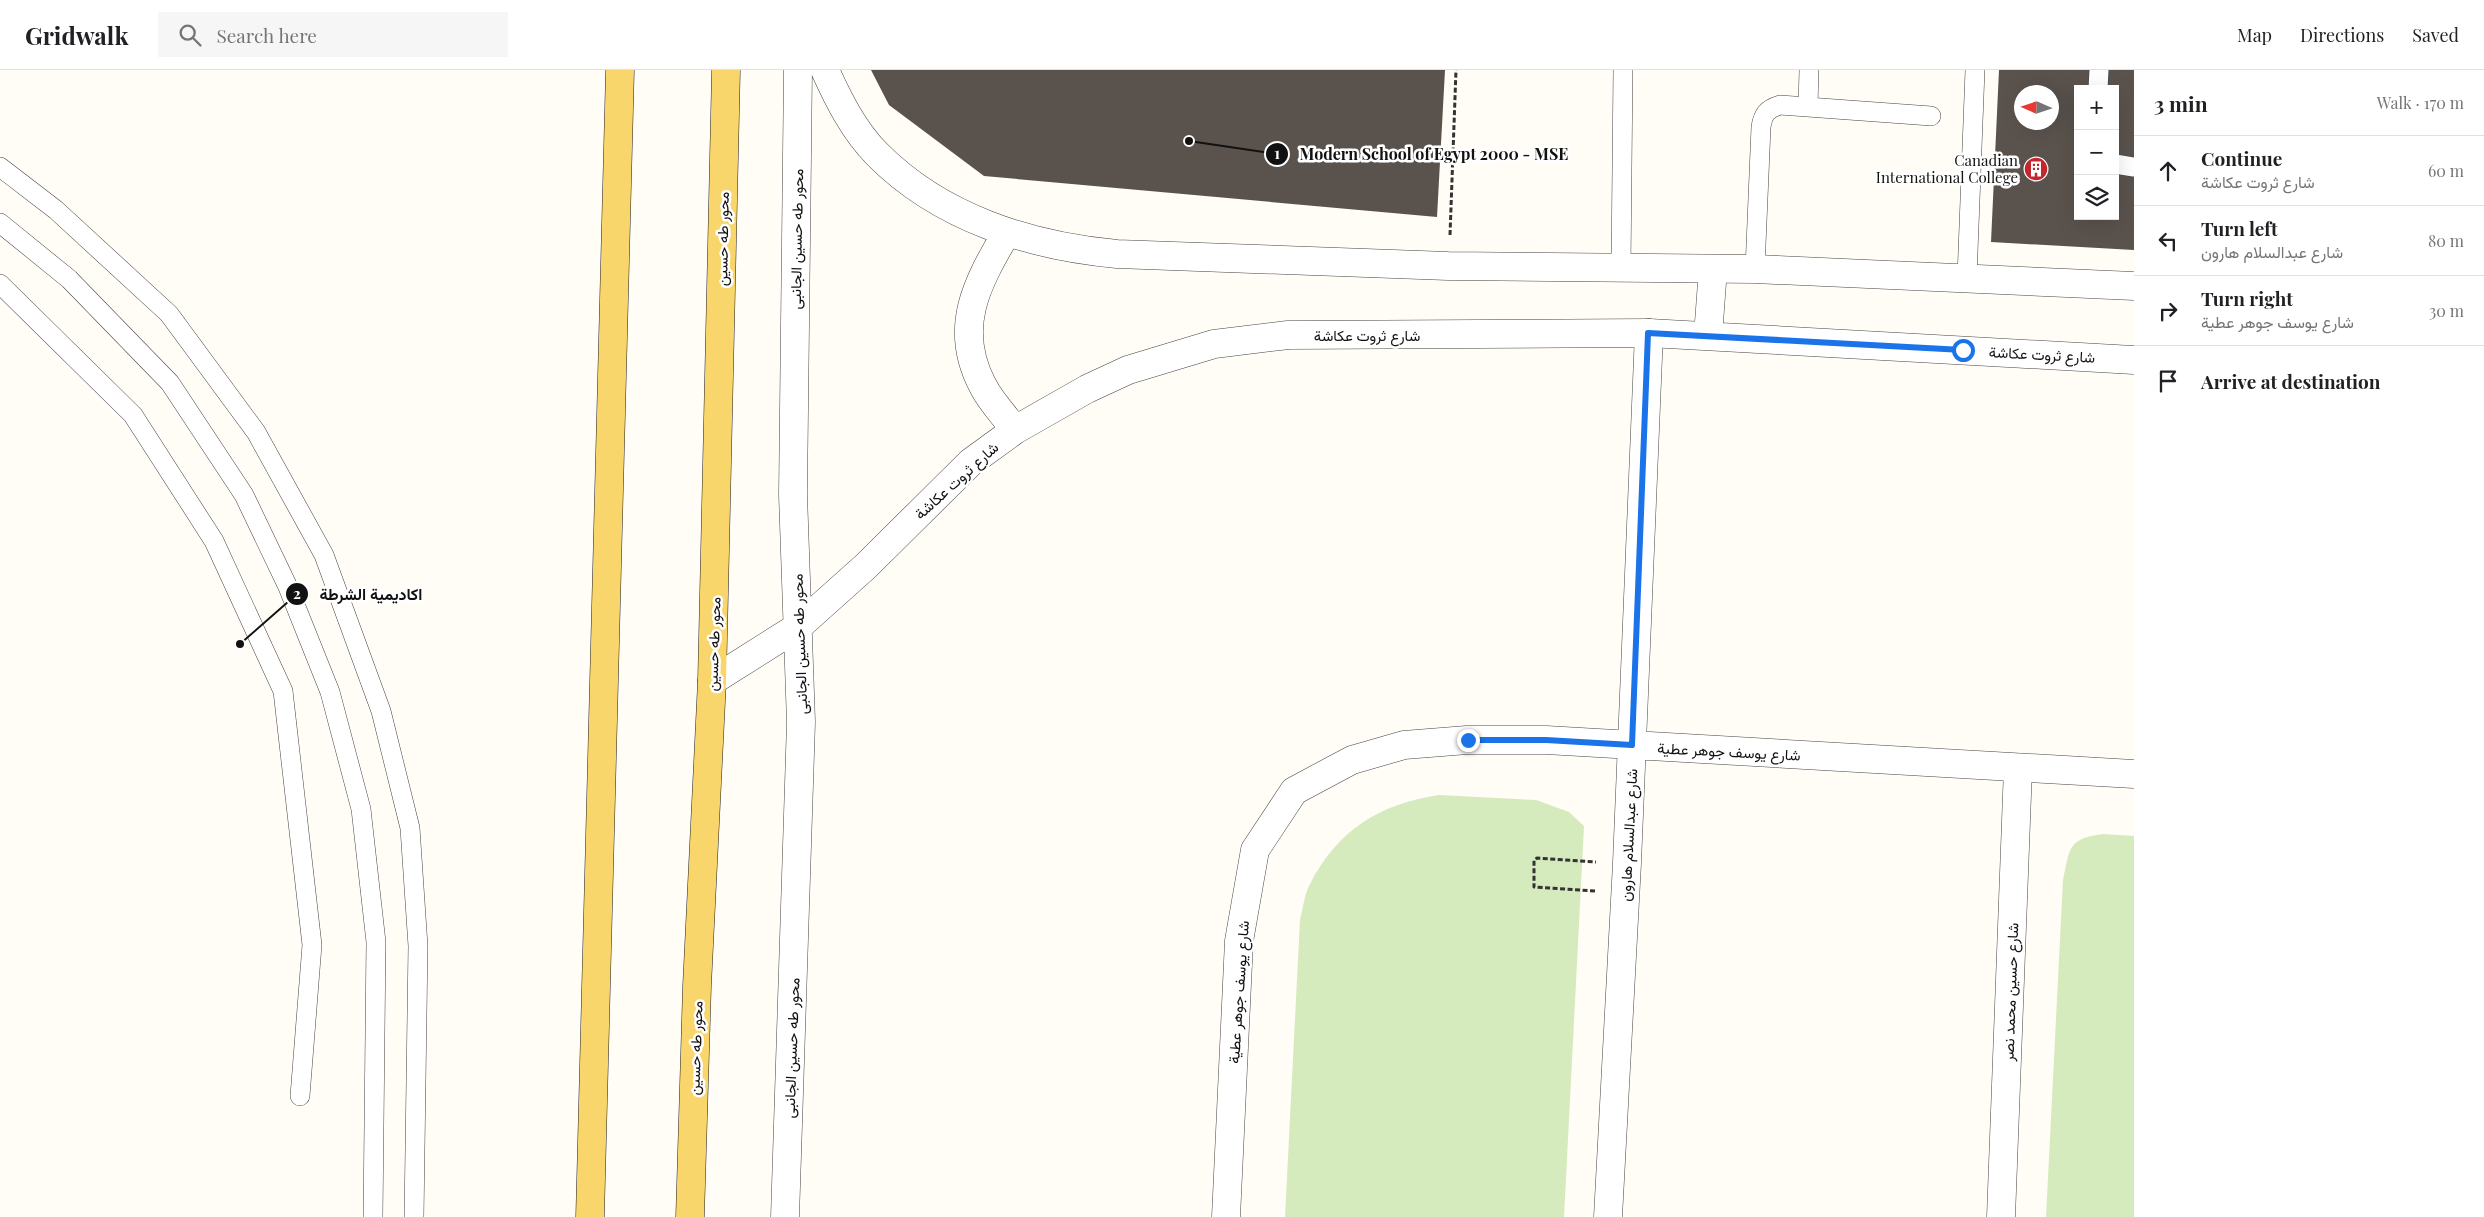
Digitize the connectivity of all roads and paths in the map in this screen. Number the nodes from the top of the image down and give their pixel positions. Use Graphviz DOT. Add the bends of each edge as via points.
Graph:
graph roads {
  1 [pos="620,70"];
  2 [pos="726,70"];
  3 [pos="798,70"];
  4 [pos="825,70"];
  5 [pos="1456,70"];
  6 [pos="1623,70"];
  7 [pos="1809,70"];
  8 [pos="1976,70"];
  9 [pos="2099,70"];
  10 [pos="2098,85"];
  11 [pos="1808,106"];
  12 [pos="1931,116"];
  13 [pos="2119,165"];
  14 [pos="0,167"];
  15 [pos="2134,167"];
  16 [pos="0,223"];
  17 [pos="1007,232"];
  18 [pos="1448,266"];
  19 [pos="1621,268"];
  20 [pos="1713,268"];
  21 [pos="1754,269"];
  22 [pos="1967,278"];
  23 [pos="0,284"];
  24 [pos="2134,286"];
  25 [pos="1648,333"];
  26 [pos="1708,336"];
  27 [pos="2134,360"];
  28 [pos="1015,430"];
  29 [pos="800,626"];
  30 [pos="712,681"];
  31 [pos="1632,745"];
  32 [pos="2018,768"];
  33 [pos="2134,774"];
  34 [pos="1627,863"];
  35 [pos="1625,893"];
  36 [pos="300,1096"];
  37 [pos="373,1217"];
  38 [pos="414,1217"];
  39 [pos="590,1217"];
  40 [pos="690,1217"];
  41 [pos="785,1217"];
  42 [pos="1226,1217"];
  43 [pos="1608,1217"];
  44 [pos="2001,1217"];
  1 -- 39 [label="main road"];
  2 -- 30 [label="main road, محور طه حسين"];
  3 -- 29 [label="street, محور طه حسين الجانبى" via="793,495"];
  4 -- 17 [label="street" via="852,121 875,152 905,179 939,202"];
  5 -- 18 [label="path"];
  6 -- 19 [label="lane"];
  7 -- 11 [label="lane"];
  8 -- 22 [label="lane"];
  9 -- 10 [label="lane"];
  11 -- 12 [label="lane"];
  11 -- 21 [label="lane" via="1780,105 1770,108 1762,116"];
  13 -- 15 [label="lane"];
  14 -- 38 [label="lane" via="56,210 169,314 256,432 324,555 381,711 410,828 418,946"];
  16 -- 37 [label="lane" via="69,279 170,383 244,495 288,587 330,692 361,809 376,942"];
  17 -- 18 [label="street" via="1070,248 1117,254"];
  17 -- 28 [label="street" via="981,276 971,304 968,332 972,360 983,387"];
  18 -- 19 [label="street"];
  19 -- 20 [label="street"];
  20 -- 21 [label="street"];
  20 -- 26 [label="street"];
  21 -- 22 [label="street"];
  22 -- 24 [label="street"];
  23 -- 36 [label="lane" via="133,415 214,541 283,691 312,945"];
  25 -- 26 [label="street, شارع ثروت عكاشة"];
  25 -- 28 [label="street, شارع ثروت عكاشة" via="1288,335 1214,344 1128,370 1088,388"];
  25 -- 31 [label="street, شارع عبدالسلام هارون"];
  26 -- 27 [label="street, شارع ثروت عكاشة"];
  28 -- 29 [label="street, شارع ثروت عكاشة" via="971,462"];
  29 -- 30 [label="street, شارع ثروت عكاشة"];
  29 -- 41 [label="street, محور طه حسين الجانبى" via="801,729"];
  30 -- 40 [label="main road, محور طه حسين"];
  31 -- 32 [label="street, شارع يوسف جوهر عطية"];
  31 -- 34 [label="street, شارع عبدالسلام هارون"];
  31 -- 42 [label="street, شارع يوسف جوهر عطية" via="1546,740 1468,740 1404,745 1352,760 1294,791 1255,850 1238,941"];
  32 -- 33 [label="street, شارع يوسف جوهر عطية"];
  32 -- 44 [label="street, شارع حسين محمد نصر"];
  34 -- 35 [label="street, شارع عبدالسلام هارون"];
  34 -- 35 [label="path" via="1534,860 1533,885 1536,888"];
  35 -- 43 [label="street, شارع عبدالسلام هارون"];
}
